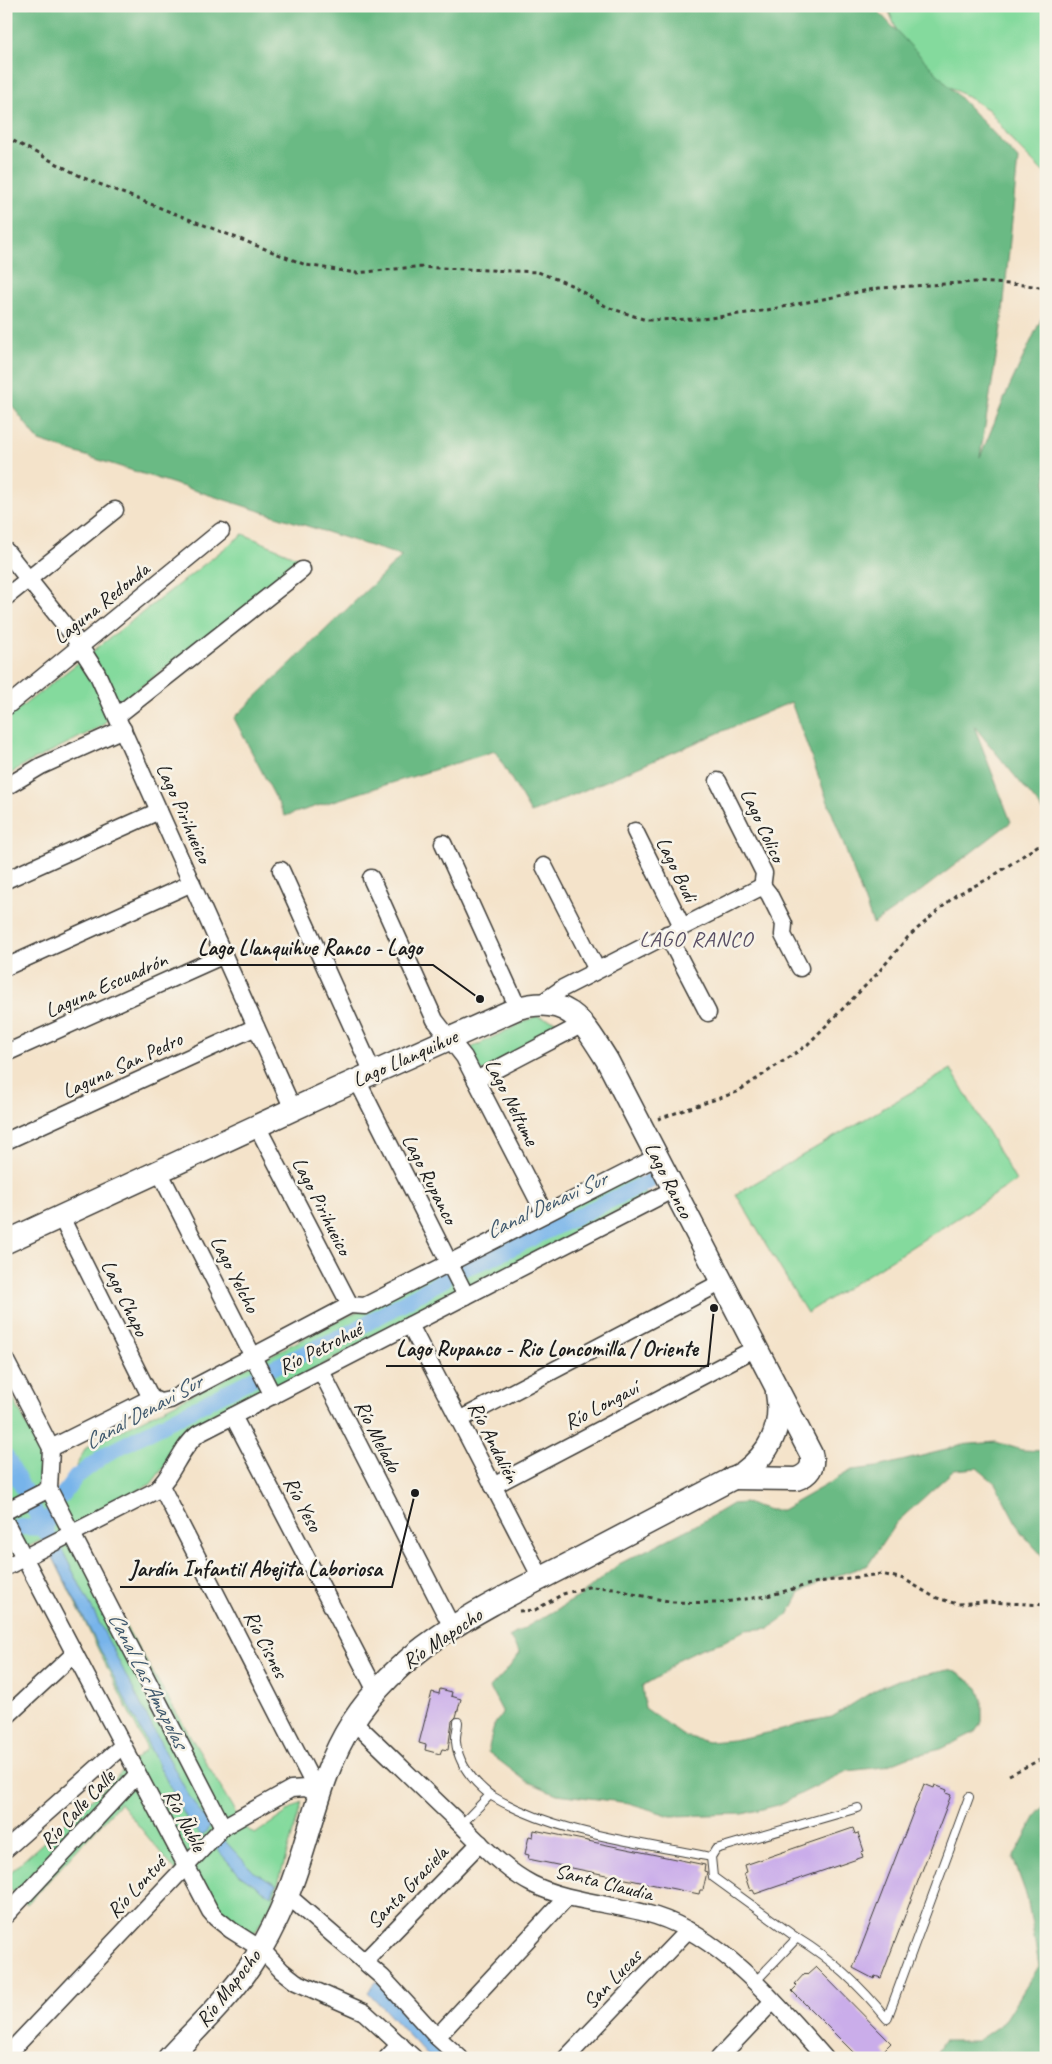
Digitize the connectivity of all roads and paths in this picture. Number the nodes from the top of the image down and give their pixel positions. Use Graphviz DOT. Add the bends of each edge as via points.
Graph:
graph roads {
  1 [pos="6,137"];
  2 [pos="1046,288"];
  3 [pos="115,510"];
  4 [pos="221,532"];
  5 [pos="6,551"];
  6 [pos="302,570"];
  7 [pos="29,579"];
  8 [pos="6,597"];
  9 [pos="82,647"];
  10 [pos="6,707"];
  11 [pos="120,722"];
  12 [pos="718,781"];
  13 [pos="6,787"];
  14 [pos="159,811"];
  15 [pos="635,831"];
  16 [pos="1046,840"];
  17 [pos="443,843"];
  18 [pos="544,866"];
  19 [pos="281,870"];
  20 [pos="371,878"];
  21 [pos="6,880"];
  22 [pos="192,883"];
  23 [pos="762,888"];
  24 [pos="674,930"];
  25 [pos="224,955"];
  26 [pos="6,968"];
  27 [pos="800,968"];
  28 [pos="597,970"];
  29 [pos="540,1004"];
  30 [pos="518,1008"];
  31 [pos="708,1014"];
  32 [pos="584,1024"];
  33 [pos="256,1027"];
  34 [pos="450,1038"];
  35 [pos="6,1053"];
  36 [pos="365,1076"];
  37 [pos="476,1080"];
  38 [pos="293,1109"];
  39 [pos="640,1124"];
  40 [pos="257,1126"];
  41 [pos="6,1141"];
  42 [pos="657,1156"];
  43 [pos="159,1171"];
  44 [pos="674,1188"];
  45 [pos="545,1214"];
  46 [pos="61,1217"];
  47 [pos="7,1240"];
  48 [pos="449,1263"];
  49 [pos="722,1282"];
  50 [pos="466,1296"];
  51 [pos="350,1305"];
  52 [pos="410,1325"];
  53 [pos="756,1348"];
  54 [pos="253,1356"];
  55 [pos="6,1361"];
  56 [pos="321,1371"];
  57 [pos="773,1382"];
  58 [pos="273,1396"];
  59 [pos="151,1398"];
  60 [pos="234,1416"];
  61 [pos="459,1420"];
  62 [pos="51,1448"];
  63 [pos="732,1478"];
  64 [pos="161,1486"];
  65 [pos="493,1486"];
  66 [pos="49,1489"];
  67 [pos="6,1511"];
  68 [pos="6,1523"];
  69 [pos="71,1534"];
  70 [pos="25,1557"];
  71 [pos="6,1567"];
  72 [pos="541,1578"];
  73 [pos="496,1603"];
  74 [pos="1046,1605"];
  75 [pos="452,1627"];
  76 [pos="74,1654"];
  77 [pos="376,1690"];
  78 [pos="6,1717"];
  79 [pos="353,1721"];
  80 [pos="458,1722"];
  81 [pos="122,1746"];
  82 [pos="1046,1757"];
  83 [pos="137,1775"];
  84 [pos="1009,1775"];
  85 [pos="319,1795"];
  86 [pos="490,1795"];
  87 [pos="969,1797"];
  88 [pos="858,1808"];
  89 [pos="461,1825"];
  90 [pos="223,1827"];
  91 [pos="480,1843"];
  92 [pos="6,1849"];
  93 [pos="710,1857"];
  94 [pos="185,1866"];
  95 [pos="288,1895"];
  96 [pos="567,1897"];
  97 [pos="8,1910"];
  98 [pos="688,1930"];
  99 [pos="797,1938"];
  100 [pos="261,1949"];
  101 [pos="364,1962"];
  102 [pos="754,1983"];
  103 [pos="772,2001"];
  104 [pos="438,2037"];
  105 [pos="400,2044"];
  106 [pos="6,2056"];
  107 [pos="169,2058"];
  108 [pos="387,2058"];
  109 [pos="414,2058"];
  110 [pos="460,2058"];
  111 [pos="566,2058"];
  112 [pos="719,2058"];
  113 [pos="825,2058"];
  1 -- 2 [label="path" via="84,178 306,265 356,273 415,267 538,272 607,307 646,320 702,319 753,312 879,288 976,282"];
  3 -- 7 [label="street"];
  4 -- 9 [label="street, Laguna Redonda"];
  5 -- 7 [label="street, Lago Pirihueico"];
  6 -- 11 [label="street"];
  7 -- 8 [label="street"];
  7 -- 9 [label="street, Lago Pirihueico"];
  9 -- 10 [label="street, Laguna Redonda"];
  9 -- 11 [label="street, Lago Pirihueico"];
  11 -- 13 [label="street"];
  11 -- 14 [label="street, Lago Pirihueico"];
  12 -- 23 [label="street, Lago Colico" via="764,873"];
  14 -- 21 [label="street"];
  14 -- 22 [label="street, Lago Pirihueico"];
  15 -- 24 [label="street, Lago Budi"];
  16 -- 39 [label="path" via="990,878 956,895 908,938 806,1046 781,1064 737,1092"];
  17 -- 30 [label="street"];
  18 -- 28 [label="street"];
  19 -- 36 [label="street, Lago Rupanco"];
  20 -- 34 [label="street, Lago Neltume" via="435,1020"];
  22 -- 25 [label="street, Lago Pirihueico"];
  22 -- 26 [label="street"];
  23 -- 24 [label="street, Lago Llanquihue"];
  23 -- 27 [label="street" via="769,894 784,924 784,935"];
  24 -- 28 [label="street, Lago Llanquihue"];
  24 -- 31 [label="street, Lago Budi"];
  25 -- 33 [label="street, Lago Pirihueico"];
  25 -- 35 [label="street, Laguna Escuadrón"];
  28 -- 29 [label="street, Lago Llanquihue" via="552,993"];
  29 -- 30 [label="street, Lago Llanquihue"];
  29 -- 32 [label="street, Lago Ranco" via="563,1009"];
  30 -- 34 [label="street, Lago Llanquihue"];
  32 -- 37 [label="street"];
  32 -- 39 [label="street, Lago Ranco"];
  33 -- 38 [label="street, Lago Pirihueico"];
  33 -- 41 [label="street, Laguna San Pedro"];
  34 -- 36 [label="street, Lago Llanquihue"];
  34 -- 37 [label="street, Lago Neltume"];
  36 -- 38 [label="street, Lago Llanquihue"];
  36 -- 48 [label="street, Lago Rupanco"];
  37 -- 45 [label="street, Lago Neltume"];
  38 -- 40 [label="street, Lago Llanquihue"];
  39 -- 42 [label="street, Lago Ranco"];
  40 -- 43 [label="street, Lago Llanquihue"];
  40 -- 51 [label="street, Lago Pirihueico"];
  42 -- 44 [label="street, Lago Ranco"];
  42 -- 45 [label="street, Río Petrohué"];
  43 -- 46 [label="street, Lago Llanquihue"];
  43 -- 54 [label="street, Lago Yelcho"];
  44 -- 49 [label="street, Lago Ranco"];
  44 -- 50 [label="street, Río Petrohué"];
  45 -- 48 [label="street, Río Petrohué"];
  46 -- 47 [label="street, Lago Llanquihue"];
  46 -- 59 [label="street, Lago Chapo"];
  48 -- 50 [label="street, Lago Rupanco"];
  48 -- 51 [label="street, Río Petrohué" via="365,1306"];
  49 -- 53 [label="street, Lago Ranco"];
  49 -- 61 [label="street"];
  50 -- 52 [label="street, Río Petrohué"];
  51 -- 54 [label="street, Río Petrohué"];
  52 -- 56 [label="street, Río Petrohué"];
  52 -- 61 [label="street, Río Andalién"];
  53 -- 57 [label="street, Lago Ranco"];
  53 -- 65 [label="street, Río Longaví"];
  54 -- 58 [label="street, Lago Yelcho"];
  54 -- 59 [label="street, Río Petrohué" via="170,1400 160,1402"];
  55 -- 62 [label="street"];
  56 -- 58 [label="street, Río Petrohué"];
  56 -- 75 [label="street, Río Melado"];
  57 -- 63 [label="street, Río Mapocho" via="779,1405 774,1438 761,1458"];
  57 -- 63 [label="street, Río Mapocho" via="808,1446 813,1459 810,1469 796,1479"];
  58 -- 60 [label="street, Río Petrohué"];
  59 -- 62 [label="street, Río Petrohué"];
  60 -- 64 [label="street, Río Petrohué" via="194,1437"];
  60 -- 77 [label="street, Río Yeso"];
  61 -- 65 [label="street, Río Andalién"];
  62 -- 66 [label="street"];
  63 -- 72 [label="street, Río Mapocho"];
  64 -- 69 [label="street, Río Petrohué"];
  64 -- 85 [label="street, Río Cisnes"];
  65 -- 72 [label="street, Río Andalién"];
  66 -- 67 [label="street"];
  66 -- 69 [label="street, Río Ñuble"];
  68 -- 70 [label="street, Río Ñuble"];
  69 -- 70 [label="street, Río Petrohué"];
  69 -- 90 [label="street, Río Ñuble"];
  70 -- 71 [label="street, Río Petrohué"];
  70 -- 76 [label="street, Río Ñuble"];
  72 -- 73 [label="street, Río Mapocho"];
  73 -- 74 [label="path" via="512,1610 529,1611 575,1590 601,1587 673,1602 718,1603 767,1596 818,1582 881,1574 904,1579 934,1597 957,1604"];
  73 -- 75 [label="street, Río Mapocho"];
  75 -- 77 [label="street, Río Mapocho" via="411,1656"];
  76 -- 78 [label="street"];
  76 -- 81 [label="street, Río Ñuble"];
  77 -- 79 [label="street, Río Mapocho"];
  79 -- 85 [label="street, Río Mapocho" via="334,1756"];
  79 -- 89 [label="street, Santa Claudia"];
  80 -- 86 [label="lane" via="456,1741 460,1755 473,1778"];
  81 -- 83 [label="street, Río Ñuble"];
  81 -- 92 [label="street, Río Calle Calle"];
  82 -- 84 [label="path"];
  83 -- 94 [label="street, Río Ñuble"];
  83 -- 97 [label="street, Río Calle Calle"];
  85 -- 90 [label="street, Río Lontué" via="306,1788 291,1789"];
  85 -- 95 [label="street, Río Mapocho"];
  86 -- 89 [label="lane"];
  86 -- 93 [label="lane" via="517,1810 564,1825"];
  87 -- 99 [label="lane" via="886,2019 847,1974"];
  88 -- 93 [label="lane" via="716,1849"];
  89 -- 91 [label="street, Santa Claudia"];
  90 -- 94 [label="street, Río Lontué"];
  91 -- 96 [label="street, Santa Claudia" via="516,1874"];
  91 -- 101 [label="street, Santa Graciela"];
  93 -- 99 [label="lane" via="713,1877"];
  94 -- 100 [label="street, Río Ñuble" via="216,1918"];
  94 -- 106 [label="street, Río Lontué"];
  95 -- 100 [label="street, Río Mapocho"];
  95 -- 101 [label="street"];
  96 -- 98 [label="street, Santa Claudia" via="656,1916"];
  96 -- 104 [label="street"];
  98 -- 102 [label="street, Santa Claudia" via="720,1951"];
  98 -- 111 [label="street, San Lucas"];
  99 -- 102 [label="lane"];
  100 -- 105 [label="street, Río Ñuble" via="296,1982 364,2012"];
  100 -- 107 [label="street, Río Mapocho" via="235,1985"];
  101 -- 104 [label="street"];
  102 -- 103 [label="street, Santa Claudia"];
  103 -- 112 [label="street"];
  103 -- 113 [label="street, Santa Claudia"];
  104 -- 110 [label="street"];
  105 -- 108 [label="street"];
  105 -- 109 [label="street, Río Ñuble"];
}
